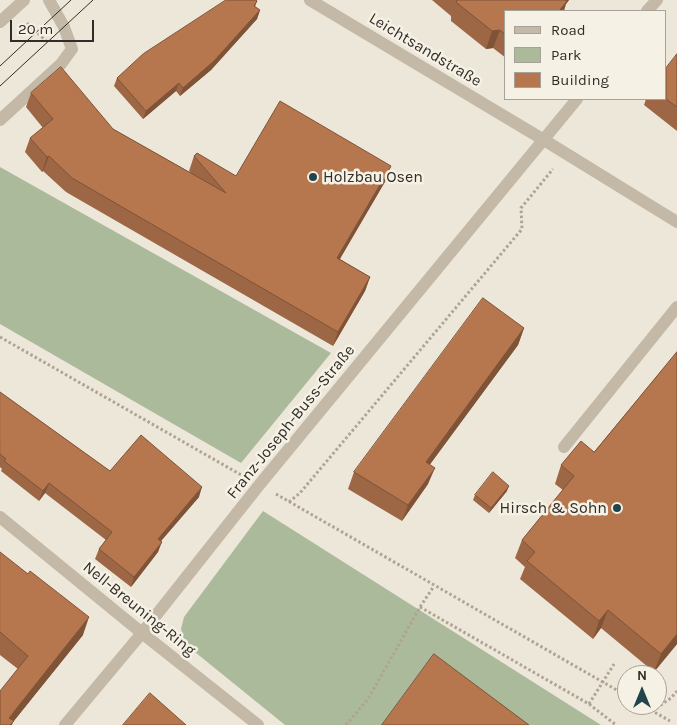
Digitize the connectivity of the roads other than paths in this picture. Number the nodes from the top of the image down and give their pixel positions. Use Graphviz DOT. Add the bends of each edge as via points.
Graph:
graph roads {
  1 [pos="24,0"];
  2 [pos="49,0"];
  3 [pos="310,0"];
  4 [pos="0,22"];
  5 [pos="576,100"];
  6 [pos="0,120"];
  7 [pos="544,140"];
  8 [pos="677,222"];
  9 [pos="677,308"];
  10 [pos="564,447"];
  11 [pos="0,517"];
  12 [pos="142,633"];
  13 [pos="249,722"];
  14 [pos="66,725"];
  1 -- 4 [label="street"];
  2 -- 6 [label="street" via="72,49 61,64"];
  3 -- 7 [label="street, Leichtsandstraße"];
  5 -- 7 [label="street, Franz-Joseph-Buss-Straße"];
  7 -- 8 [label="street, Leichtsandstraße"];
  7 -- 12 [label="street, Franz-Joseph-Buss-Straße" via="260,484"];
  9 -- 10 [label="street"];
  11 -- 12 [label="street, Nell-Breuning-Ring"];
  12 -- 13 [label="street, Nell-Breuning-Ring"];
  12 -- 14 [label="street, Franz-Joseph-Buss-Straße"];
}
